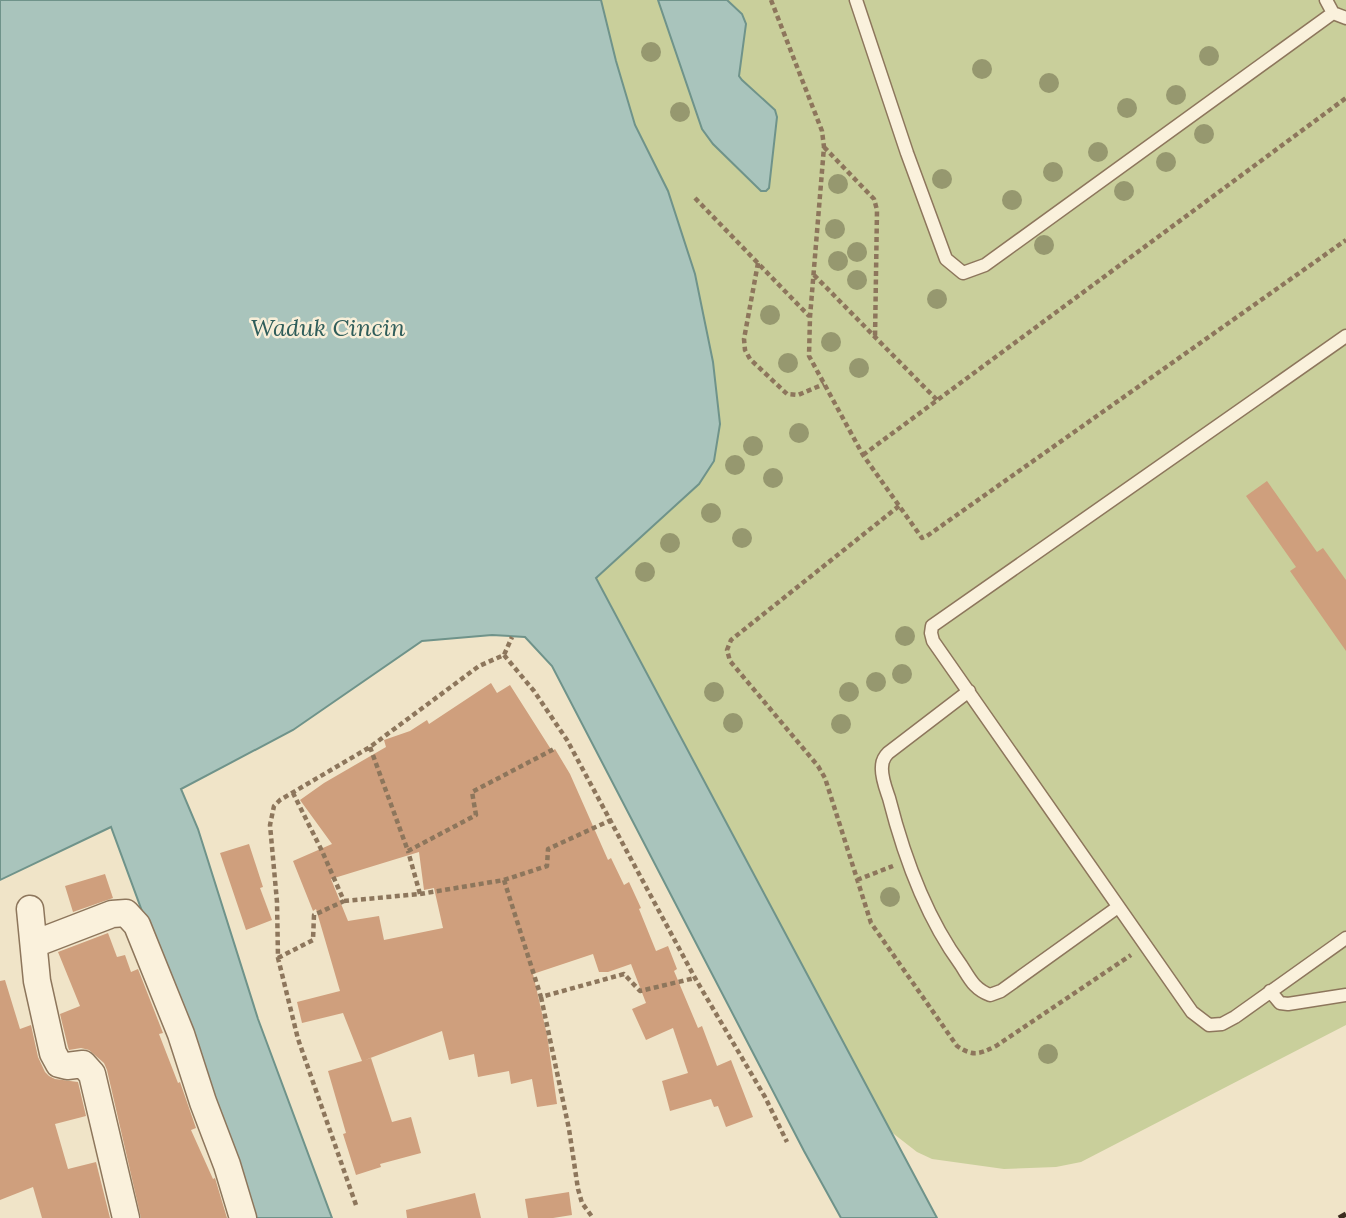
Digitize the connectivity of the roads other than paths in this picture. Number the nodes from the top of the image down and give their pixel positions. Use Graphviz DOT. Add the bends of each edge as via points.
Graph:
graph roads {
  1 [pos="856,0"];
  2 [pos="1326,0"];
  3 [pos="1333,13"];
  4 [pos="1346,18"];
  5 [pos="1346,336"];
  6 [pos="969,691"];
  7 [pos="1118,907"];
  8 [pos="30,909"];
  9 [pos="1346,938"];
  10 [pos="34,944"];
  11 [pos="1270,991"];
  12 [pos="1346,995"];
  13 [pos="126,1218"];
  14 [pos="243,1218"];
  1 -- 3 [label="lane" via="946,259 963,273 985,265"];
  2 -- 3 [label="lane"];
  3 -- 4 [label="lane"];
  5 -- 6 [label="lane" via="933,626 933,641"];
  6 -- 7 [label="lane"];
  6 -- 7 [label="lane" via="888,752 881,770 908,860 949,949 979,990 990,995 1002,991"];
  7 -- 11 [label="lane" via="1192,1012 1209,1026 1235,1017"];
  8 -- 10 [label="street"];
  9 -- 11 [label="lane"];
  10 -- 13 [label="street" via="53,1053 59,1064 83,1064 92,1074"];
  10 -- 14 [label="street" via="112,914 126,913 133,919 181,1034"];
  11 -- 12 [label="lane" via="1280,1003 1288,1004"];
}
